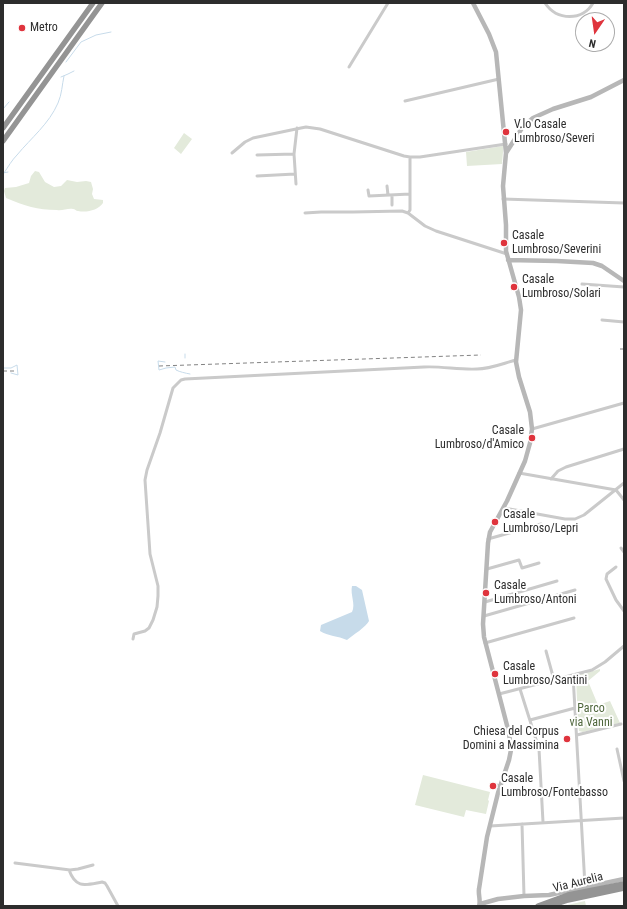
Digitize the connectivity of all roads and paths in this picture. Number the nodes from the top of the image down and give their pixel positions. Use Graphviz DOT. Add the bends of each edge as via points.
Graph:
graph roads {
  1 [pos="92,3"];
  2 [pos="104,3"];
  3 [pos="388,3"];
  4 [pos="473,3"];
  5 [pos="545,3"];
  6 [pos="594,3"];
  7 [pos="349,67"];
  8 [pos="500,79"];
  9 [pos="624,80"];
  10 [pos="405,101"];
  11 [pos="3,128"];
  12 [pos="297,128"];
  13 [pos="3,141"];
  14 [pos="506,144"];
  15 [pos="232,152"];
  16 [pos="506,153"];
  17 [pos="294,154"];
  18 [pos="257,155"];
  19 [pos="410,157"];
  20 [pos="295,174"];
  21 [pos="257,176"];
  22 [pos="296,184"];
  23 [pos="387,186"];
  24 [pos="368,190"];
  25 [pos="410,194"];
  26 [pos="390,195"];
  27 [pos="503,199"];
  28 [pos="624,202"];
  29 [pos="392,205"];
  30 [pos="305,213"];
  31 [pos="408,213"];
  32 [pos="507,254"];
  33 [pos="508,260"];
  34 [pos="624,281"];
  35 [pos="582,284"];
  36 [pos="624,287"];
  37 [pos="602,320"];
  38 [pos="624,322"];
  39 [pos="516,360"];
  40 [pos="624,403"];
  41 [pos="532,429"];
  42 [pos="624,449"];
  43 [pos="519,473"];
  44 [pos="551,479"];
  45 [pos="624,483"];
  46 [pos="616,490"];
  47 [pos="624,500"];
  48 [pos="504,508"];
  49 [pos="540,524"];
  50 [pos="488,539"];
  51 [pos="621,548"];
  52 [pos="624,552"];
  53 [pos="539,563"];
  54 [pos="616,567"];
  55 [pos="486,569"];
  56 [pos="557,581"];
  57 [pos="575,590"];
  58 [pos="485,602"];
  59 [pos="624,611"];
  60 [pos="484,616"];
  61 [pos="574,618"];
  62 [pos="132,639"];
  63 [pos="485,643"];
  64 [pos="624,646"];
  65 [pos="546,651"];
  66 [pos="573,675"];
  67 [pos="554,680"];
  68 [pos="520,689"];
  69 [pos="499,694"];
  70 [pos="575,708"];
  71 [pos="530,720"];
  72 [pos="621,724"];
  73 [pos="577,735"];
  74 [pos="617,749"];
  75 [pos="624,781"];
  76 [pos="493,784"];
  77 [pos="500,786"];
  78 [pos="624,818"];
  79 [pos="582,821"];
  80 [pos="543,822"];
  81 [pos="522,824"];
  82 [pos="490,826"];
  83 [pos="15,863"];
  84 [pos="93,865"];
  85 [pos="69,870"];
  86 [pos="624,879"];
  87 [pos="624,884"];
  88 [pos="585,886"];
  89 [pos="624,888"];
  90 [pos="524,896"];
  91 [pos="479,905"];
  92 [pos="118,906"];
  93 [pos="538,906"];
  94 [pos="550,906"];
  1 -- 11 [label="highway"];
  2 -- 13 [label="highway"];
  3 -- 7 [label="street"];
  4 -- 8 [label="street" via="495,47"];
  5 -- 6 [label="street" via="555,12 570,17 585,12"];
  8 -- 10 [label="street"];
  8 -- 14 [label="street"];
  9 -- 16 [label="street" via="593,96 533,118 522,128"];
  12 -- 15 [label="street" via="252,139"];
  12 -- 17 [label="street"];
  12 -- 19 [label="street" via="318,129"];
  14 -- 16 [label="street"];
  14 -- 19 [label="street"];
  16 -- 27 [label="street"];
  17 -- 18 [label="street"];
  17 -- 20 [label="street"];
  19 -- 25 [label="street"];
  20 -- 21 [label="street"];
  20 -- 22 [label="street"];
  23 -- 26 [label="street"];
  24 -- 26 [label="street" via="369,196"];
  25 -- 26 [label="street"];
  25 -- 31 [label="street"];
  26 -- 29 [label="street"];
  27 -- 28 [label="street"];
  27 -- 32 [label="street"];
  30 -- 31 [label="street" via="399,210"];
  31 -- 32 [label="street" via="433,230"];
  32 -- 33 [label="street"];
  33 -- 34 [label="street" via="593,263"];
  33 -- 39 [label="street" via="521,309"];
  35 -- 36 [label="street"];
  37 -- 38 [label="street"];
  39 -- 41 [label="street"];
  39 -- 62 [label="street" via="483,369 436,366 181,380 174,388 145,480 150,554 158,586 157,608 149,628 134,634"];
  40 -- 41 [label="street"];
  41 -- 43 [label="street"];
  42 -- 44 [label="street" via="566,467"];
  43 -- 44 [label="street"];
  43 -- 48 [label="street"];
  44 -- 46 [label="street"];
  45 -- 46 [label="street"];
  46 -- 47 [label="street"];
  46 -- 48 [label="street" via="585,514 574,519"];
  48 -- 50 [label="street"];
  49 -- 50 [label="street"];
  50 -- 55 [label="street"];
  51 -- 52 [label="street"];
  53 -- 55 [label="street" via="522,568 519,560"];
  54 -- 59 [label="street" via="607,574 606,579"];
  55 -- 58 [label="street"];
  56 -- 58 [label="street"];
  57 -- 60 [label="street"];
  58 -- 60 [label="street"];
  60 -- 63 [label="street"];
  61 -- 63 [label="street"];
  63 -- 69 [label="street"];
  64 -- 66 [label="street" via="598,667"];
  65 -- 67 [label="street"];
  66 -- 67 [label="street"];
  66 -- 70 [label="street"];
  67 -- 68 [label="street"];
  68 -- 69 [label="street"];
  68 -- 71 [label="street"];
  69 -- 77 [label="street" via="511,746 510,758"];
  70 -- 71 [label="street"];
  70 -- 73 [label="street"];
  71 -- 80 [label="street" via="539,749"];
  72 -- 73 [label="street"];
  73 -- 79 [label="street"];
  74 -- 75 [label="street"];
  76 -- 77 [label="street"];
  77 -- 82 [label="street"];
  78 -- 79 [label="street"];
  79 -- 80 [label="street"];
  79 -- 88 [label="street"];
  80 -- 81 [label="street"];
  81 -- 82 [label="street"];
  81 -- 90 [label="street"];
  82 -- 91 [label="street" via="478,896"];
  83 -- 85 [label="street"];
  84 -- 85 [label="street"];
  85 -- 92 [label="street" via="79,884 105,883"];
  86 -- 88 [label="street, Via Aurelia"];
  87 -- 93 [label="highway, Via Aurelia" via="568,895"];
  88 -- 90 [label="street, Via Aurelia" via="549,895"];
  89 -- 94 [label="highway, Via Aurelia"];
  90 -- 91 [label="street, Via Aurelia" via="498,899"];
}
